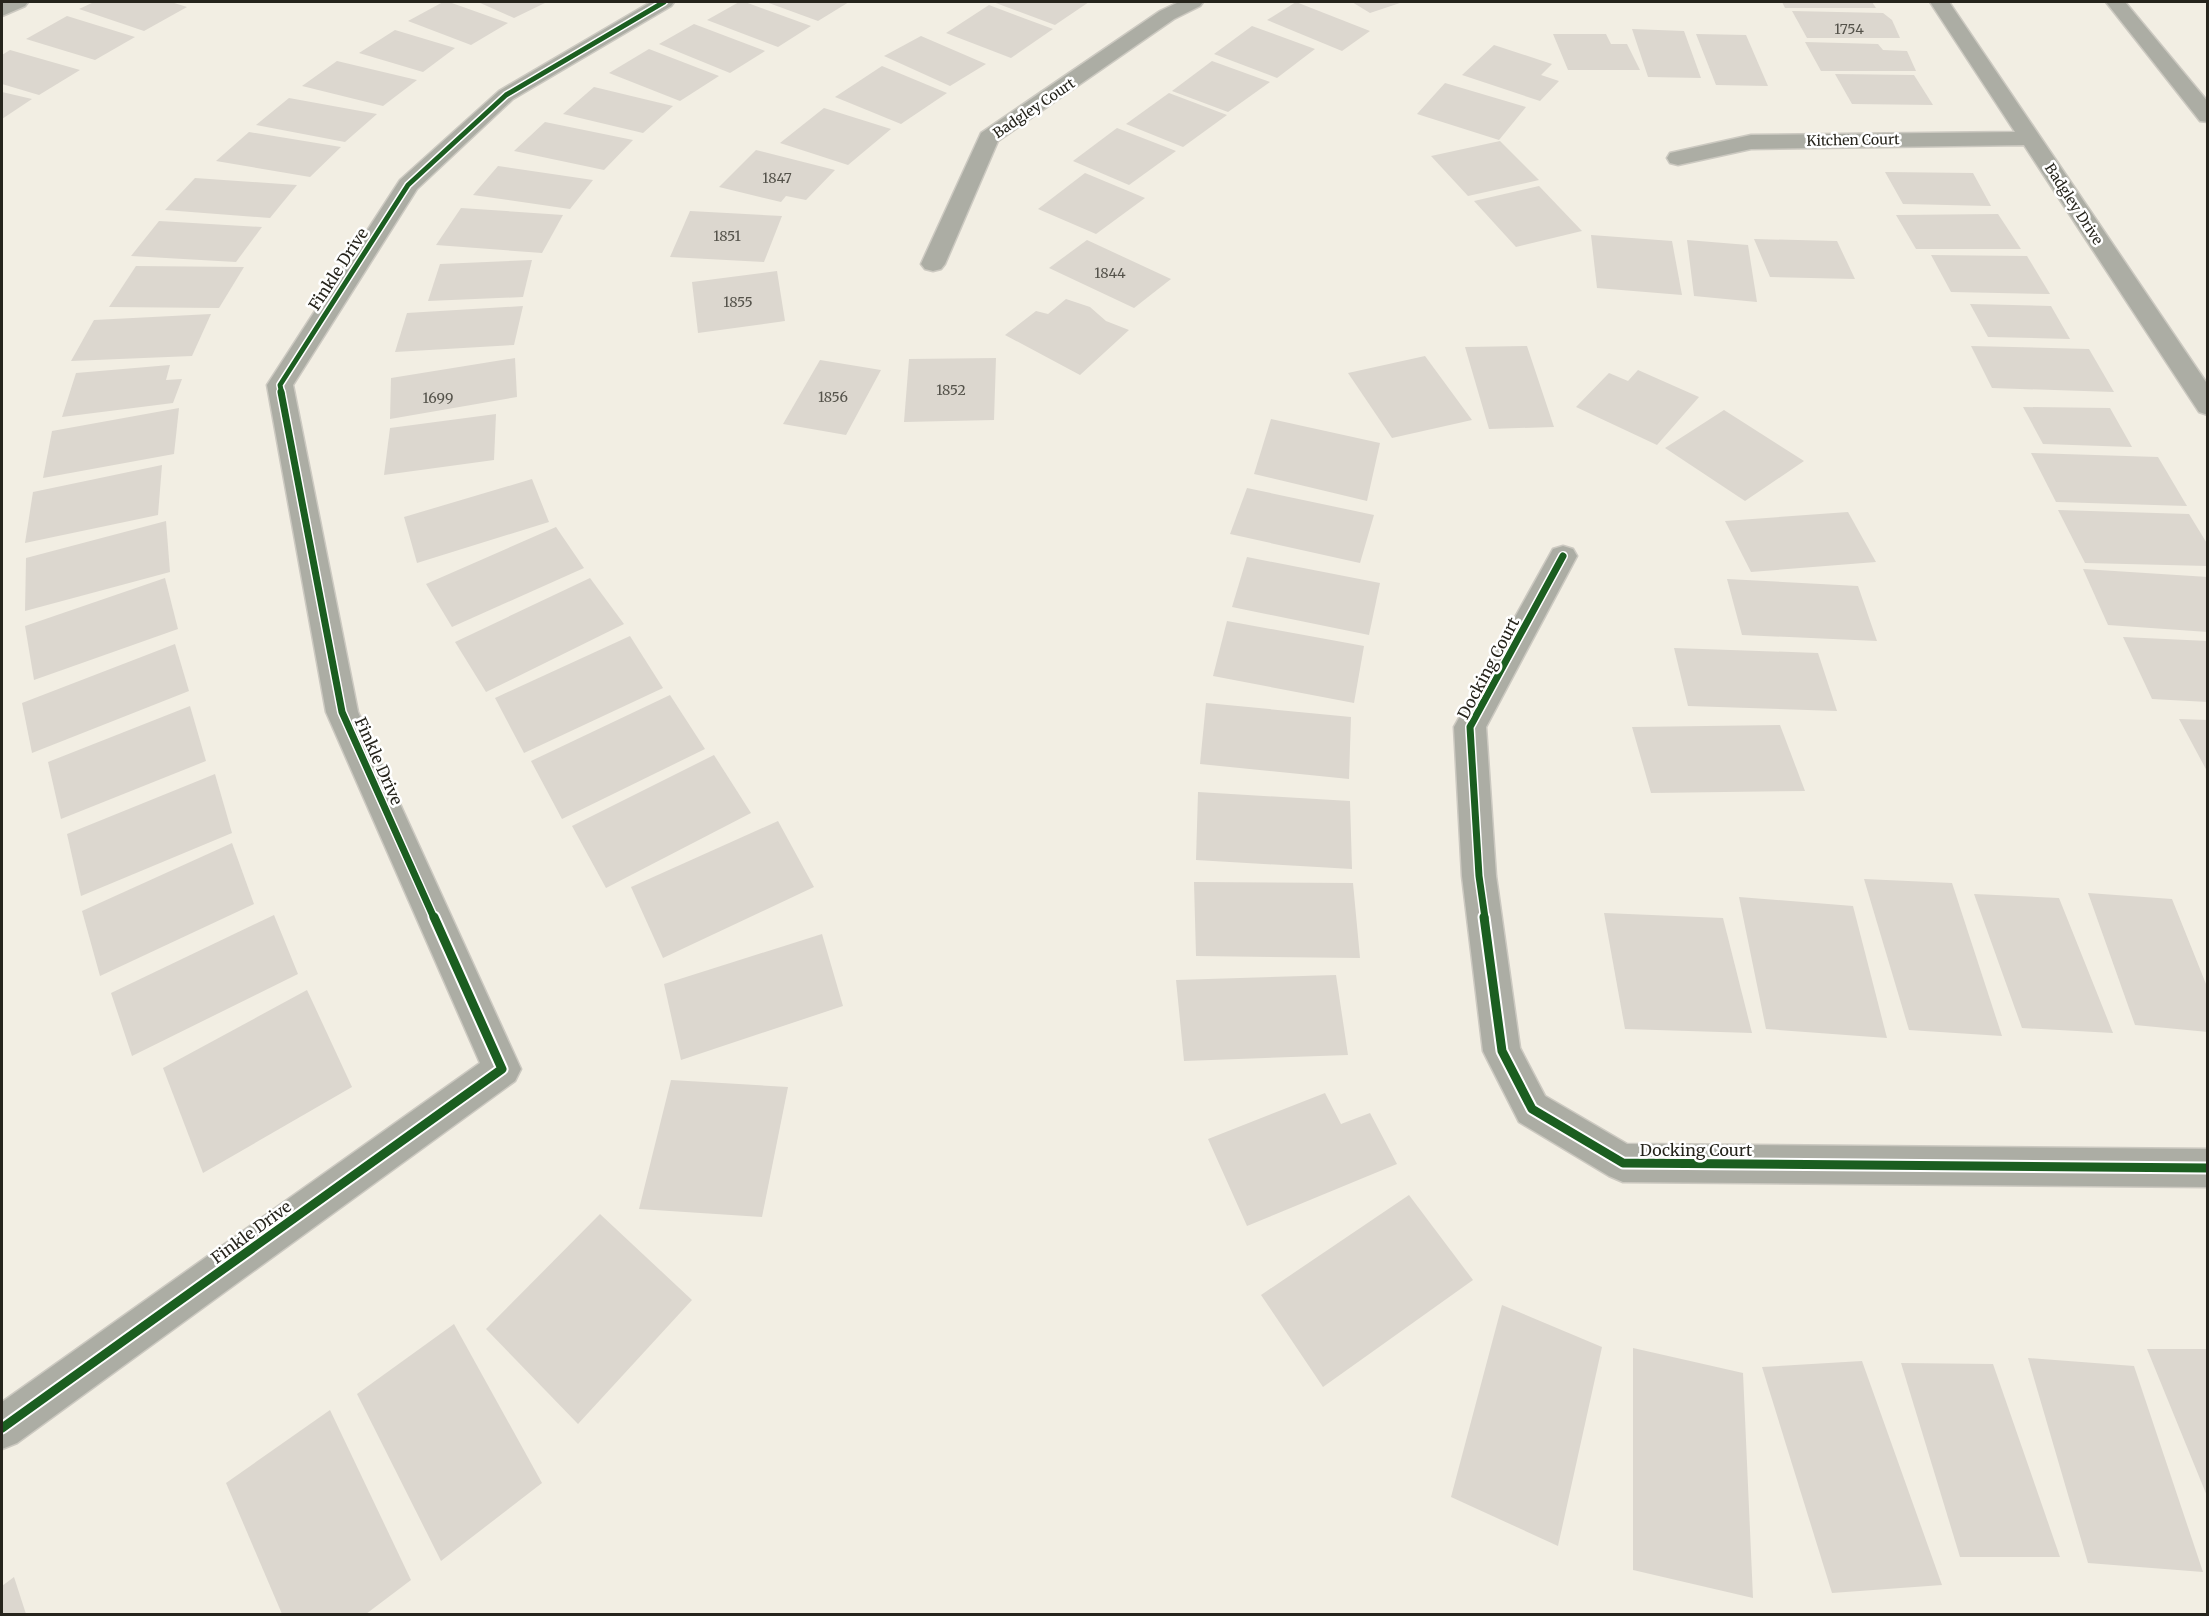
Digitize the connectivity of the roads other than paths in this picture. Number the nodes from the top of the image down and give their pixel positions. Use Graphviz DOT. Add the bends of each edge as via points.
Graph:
graph roads {
  1 [pos="18,2"];
  2 [pos="664,2"];
  3 [pos="1192,2"];
  4 [pos="1940,2"];
  5 [pos="2115,2"];
  6 [pos="2,10"];
  7 [pos="2208,116"];
  8 [pos="2031,138"];
  9 [pos="1678,158"];
  10 [pos="933,264"];
  11 [pos="2208,406"];
  12 [pos="1563,556"];
  13 [pos="2208,1168"];
  14 [pos="2,1428"];
  1 -- 6 [label="street"];
  2 -- 14 [label="street, Finkle Drive" via="506,95 408,185 280,385 342,712 502,1069"];
  3 -- 10 [label="street, Badgley Court" via="1167,15 989,138"];
  4 -- 8 [label="street, Badgley Drive"];
  5 -- 7 [label="street"];
  8 -- 9 [label="street, Kitchen Court" via="1751,142"];
  8 -- 11 [label="street, Badgley Drive"];
  12 -- 13 [label="street, Docking Court" via="1470,727 1479,876 1502,1051 1532,1109 1623,1163"];
}
